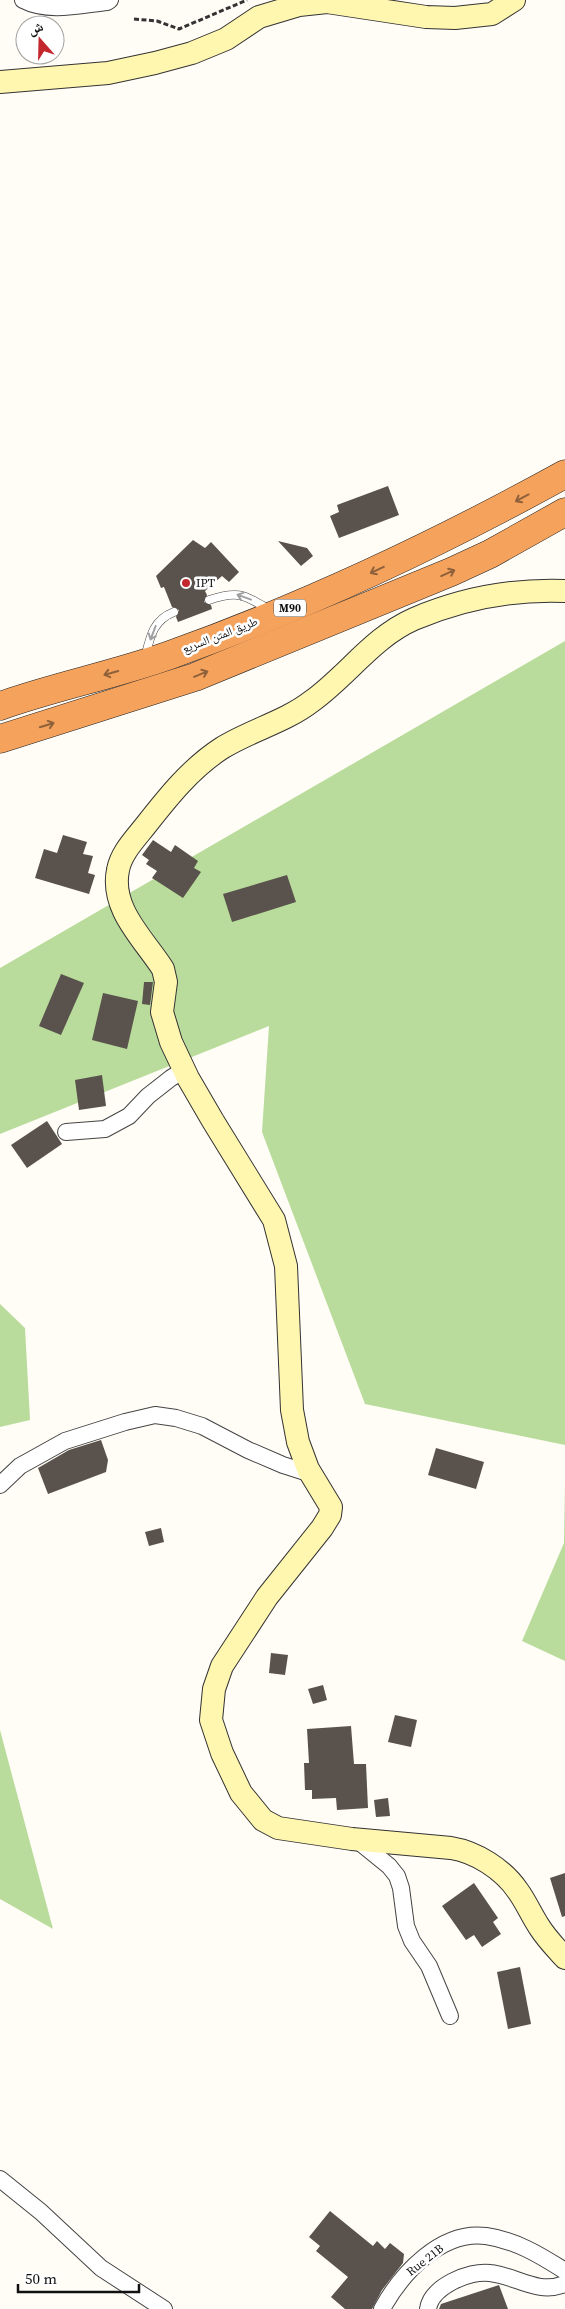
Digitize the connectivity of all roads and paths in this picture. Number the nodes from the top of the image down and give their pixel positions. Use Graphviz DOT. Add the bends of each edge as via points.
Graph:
graph roads {
  1 [pos="23,0"];
  2 [pos="110,0"];
  3 [pos="247,0"];
  4 [pos="514,0"];
  5 [pos="134,19"];
  6 [pos="0,82"];
  7 [pos="565,474"];
  8 [pos="565,512"];
  9 [pos="565,591"];
  10 [pos="209,600"];
  11 [pos="174,612"];
  12 [pos="276,613"];
  13 [pos="144,663"];
  14 [pos="0,706"];
  15 [pos="0,740"];
  16 [pos="184,1070"];
  17 [pos="66,1132"];
  18 [pos="311,1474"];
  19 [pos="0,1485"];
  20 [pos="357,1840"];
  21 [pos="565,1958"];
  22 [pos="450,2016"];
  23 [pos="0,2179"];
  24 [pos="565,2271"];
  25 [pos="565,2284"];
  26 [pos="164,2309"];
  27 [pos="382,2309"];
  28 [pos="428,2309"];
  1 -- 2 [label="street" via="34,6 56,7"];
  3 -- 5 [label="path" via="180,29 157,21"];
  4 -- 6 [label="street" via="492,14 455,18 426,17 326,2 299,5 259,18 226,39 156,63 108,73"];
  7 -- 12 [label="highway, طريق المتن السريع / M90, one-way" via="430,545"];
  15 -- 8 [label="highway, M90, one-way" via="195,677 459,568"];
  9 -- 16 [label="street" via="526,590 492,594 452,605 397,628 377,641 312,702 224,747 206,760 162,805 122,858 116,888 120,903 163,969 166,982 162,1012 164,1023"];
  12 -- 10 [label="lane, one-way" via="238,594"];
  11 -- 13 [label="lane, one-way" via="155,626"];
  12 -- 13 [label="highway, طريق المتن السريع / M90"];
  13 -- 14 [label="highway, طريق المتن السريع / M90, one-way"];
  16 -- 17 [label="street" via="148,1096 130,1116 105,1129"];
  16 -- 18 [label="street" via="274,1220 286,1266 292,1410 298,1442"];
  18 -- 19 [label="street" via="257,1454 202,1426 155,1415 65,1441 20,1466"];
  18 -- 20 [label="street" via="328,1499 330,1515 267,1597 222,1666 214,1689 211,1720 241,1793 263,1820 278,1828"];
  20 -- 21 [label="street" via="451,1848 479,1857 518,1889 540,1928"];
  20 -- 22 [label="street" via="397,1876 406,1926"];
  23 -- 26 [label="street" via="101,2268"];
  24 -- 27 [label="street, Rue 21B" via="517,2243 484,2235 464,2238 444,2244 423,2259 401,2279"];
  25 -- 28 [label="street" via="535,2287 489,2272 446,2284 430,2299"];
}
